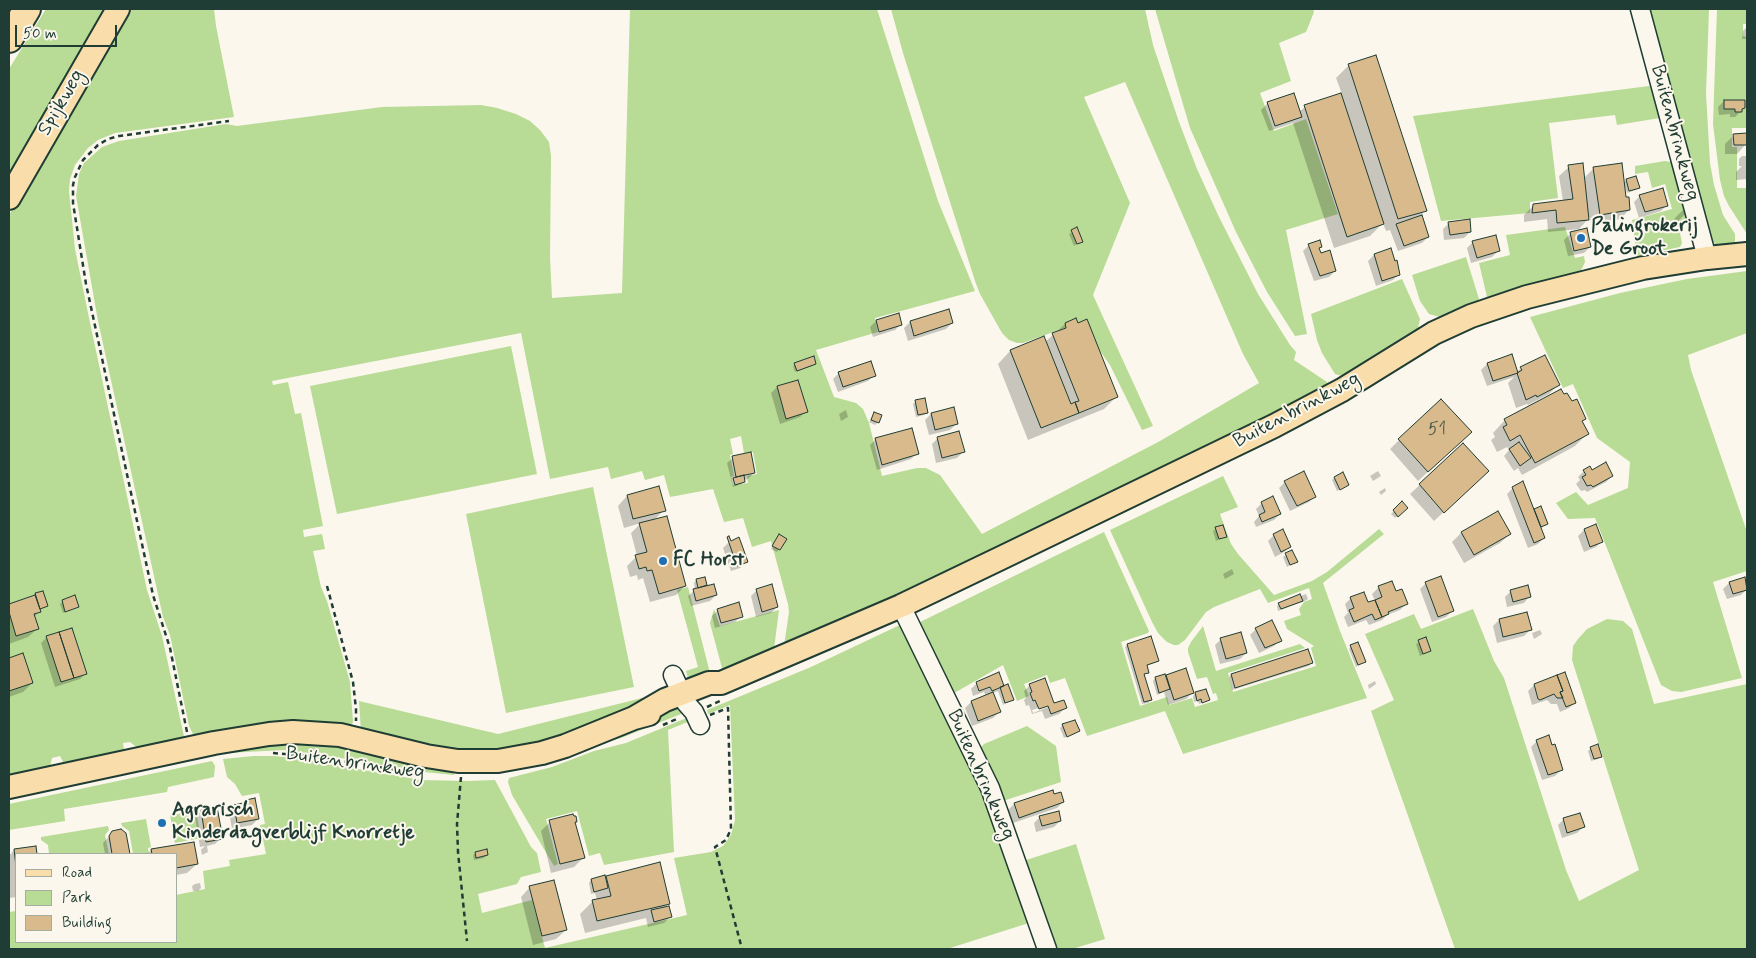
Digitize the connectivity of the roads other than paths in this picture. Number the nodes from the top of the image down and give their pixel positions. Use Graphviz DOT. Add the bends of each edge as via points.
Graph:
graph roads {
  1 [pos="27,9"];
  2 [pos="118,9"];
  3 [pos="1640,9"];
  4 [pos="9,39"];
  5 [pos="9,198"];
  6 [pos="1747,254"];
  7 [pos="1707,258"];
  8 [pos="901,606"];
  9 [pos="9,787"];
  10 [pos="1047,949"];
  1 -- 4 [label="highway"];
  2 -- 5 [label="main road, Spijkweg"];
  3 -- 7 [label="street, Buitenbrinkweg"];
  6 -- 7 [label="main road, Buitenbrinkweg"];
  7 -- 8 [label="main road, Buitenbrinkweg" via="1570,285 1463,319 1426,337 1342,390 1274,426"];
  8 -- 9 [label="main road, Buitenbrinkweg" via="721,683 709,683 687,702 665,700 634,718 565,746 464,772 426,756 354,738 293,732 191,748"];
  8 -- 10 [label="street, Buitenbrinkweg" via="990,788"];
}
